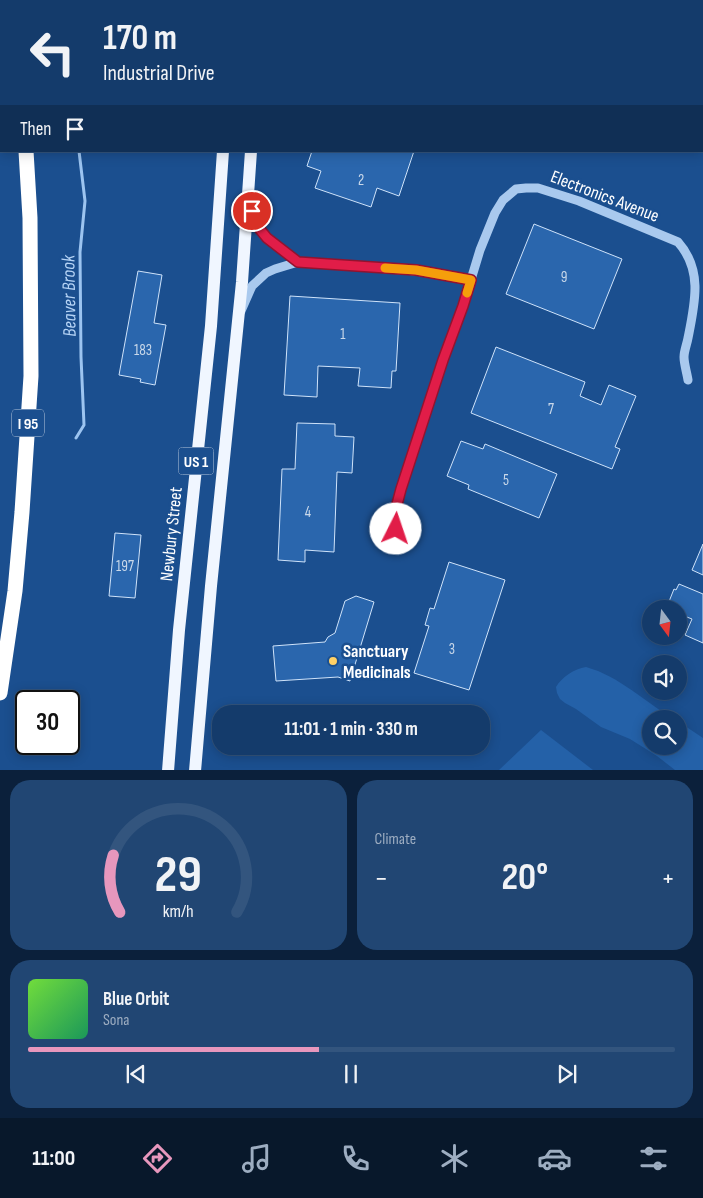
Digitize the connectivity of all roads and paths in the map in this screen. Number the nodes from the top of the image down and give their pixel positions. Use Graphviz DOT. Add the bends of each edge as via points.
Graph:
graph roads {
  1 [pos="26,152"];
  2 [pos="224,152"];
  3 [pos="251,152"];
  4 [pos="248,192"];
  5 [pos="298,262"];
  6 [pos="471,280"];
  7 [pos="238,320"];
  8 [pos="688,380"];
  9 [pos="398,546"];
  10 [pos="0,693"];
  11 [pos="168,770"];
  12 [pos="195,770"];
  1 -- 10 [label="highway, I 95" via="31,376 15,590"];
  2 -- 11 [label="main road, Newbury Street / US 1" via="211,326"];
  3 -- 4 [label="main road, US 1"];
  4 -- 5 [label="street" via="258,227"];
  4 -- 7 [label="main road, US 1"];
  5 -- 6 [label="street" via="416,270"];
  5 -- 7 [label="street" via="260,278 252,286"];
  6 -- 8 [label="street, Electronics Avenue" via="495,213 503,200 516,189 538,188 580,201 678,242 690,256 698,281 684,357"];
  6 -- 9 [label="street, Electronics Avenue" via="401,489 395,512"];
  7 -- 12 [label="main road, US 1"];
}
